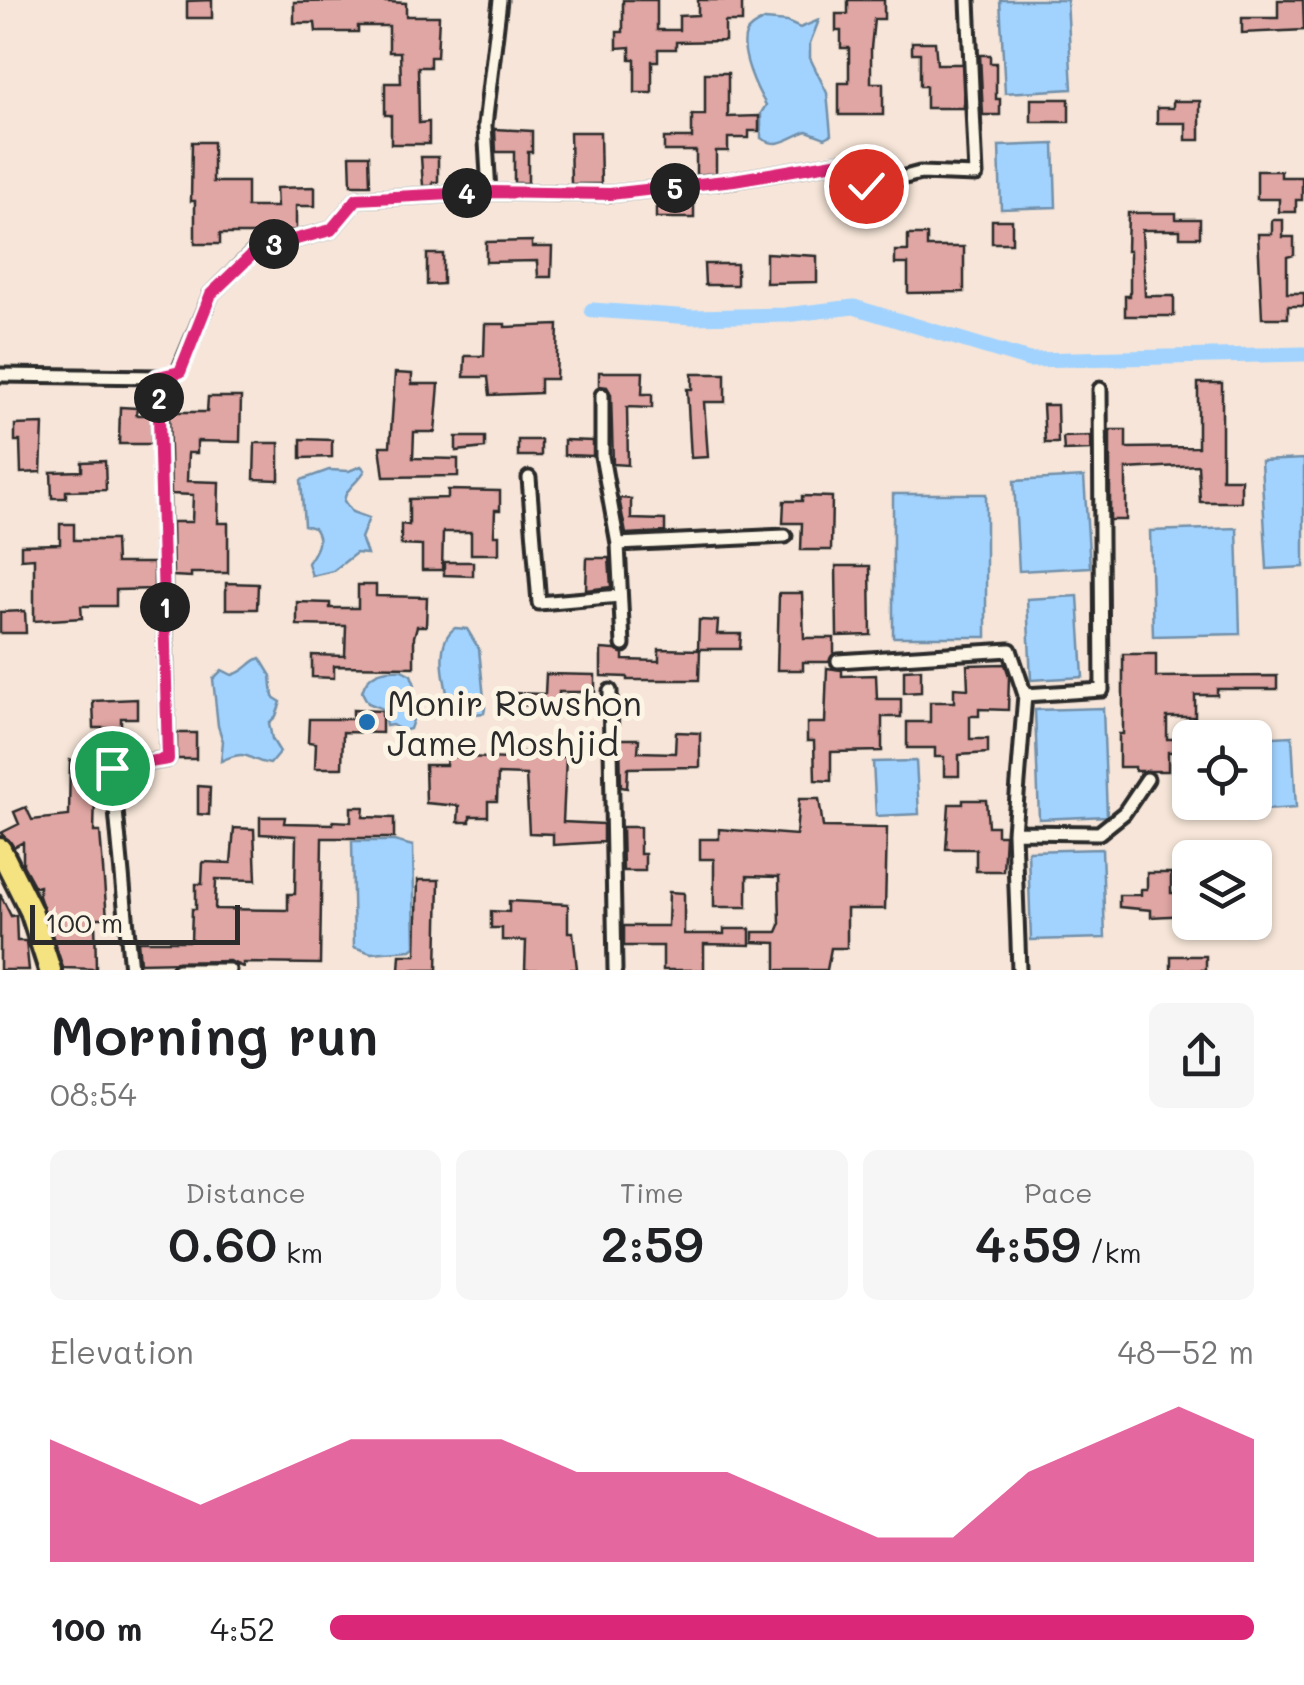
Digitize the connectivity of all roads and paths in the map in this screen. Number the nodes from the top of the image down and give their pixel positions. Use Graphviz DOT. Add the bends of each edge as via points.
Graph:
graph roads {
  1 [pos="500,0"];
  2 [pos="968,0"];
  3 [pos="489,192"];
  4 [pos="0,376"];
  5 [pos="158,377"];
  6 [pos="1100,389"];
  7 [pos="602,396"];
  8 [pos="529,478"];
  9 [pos="785,536"];
  10 [pos="618,544"];
  11 [pos="620,596"];
  12 [pos="623,645"];
  13 [pos="838,662"];
  14 [pos="610,691"];
  15 [pos="1025,695"];
  16 [pos="1146,779"];
  17 [pos="1014,832"];
  18 [pos="0,849"];
  19 [pos="0,869"];
  20 [pos="38,970"];
  21 [pos="50,970"];
  22 [pos="132,970"];
  23 [pos="178,970"];
  24 [pos="230,970"];
  25 [pos="615,970"];
  26 [pos="1020,970"];
  1 -- 3 [label="street" via="485,124"];
  2 -- 3 [label="street" via="976,175 920,174 866,186 846,161 610,194"];
  3 -- 5 [label="street" via="357,199 331,230 258,249 211,294 180,372"];
  4 -- 5 [label="street"];
  5 -- 22 [label="street" via="168,759 112,768"];
  6 -- 15 [label="street" via="1102,690"];
  7 -- 10 [label="street" via="602,456"];
  8 -- 11 [label="street" via="538,603"];
  9 -- 10 [label="street"];
  10 -- 11 [label="street"];
  11 -- 12 [label="street"];
  13 -- 15 [label="street" via="1010,650"];
  14 -- 25 [label="street"];
  15 -- 17 [label="street"];
  16 -- 17 [label="street" via="1124,813 1099,832"];
  17 -- 26 [label="street"];
  18 -- 21 [label="highway"];
  19 -- 20 [label="highway"];
  23 -- 24 [label="street"];
}
